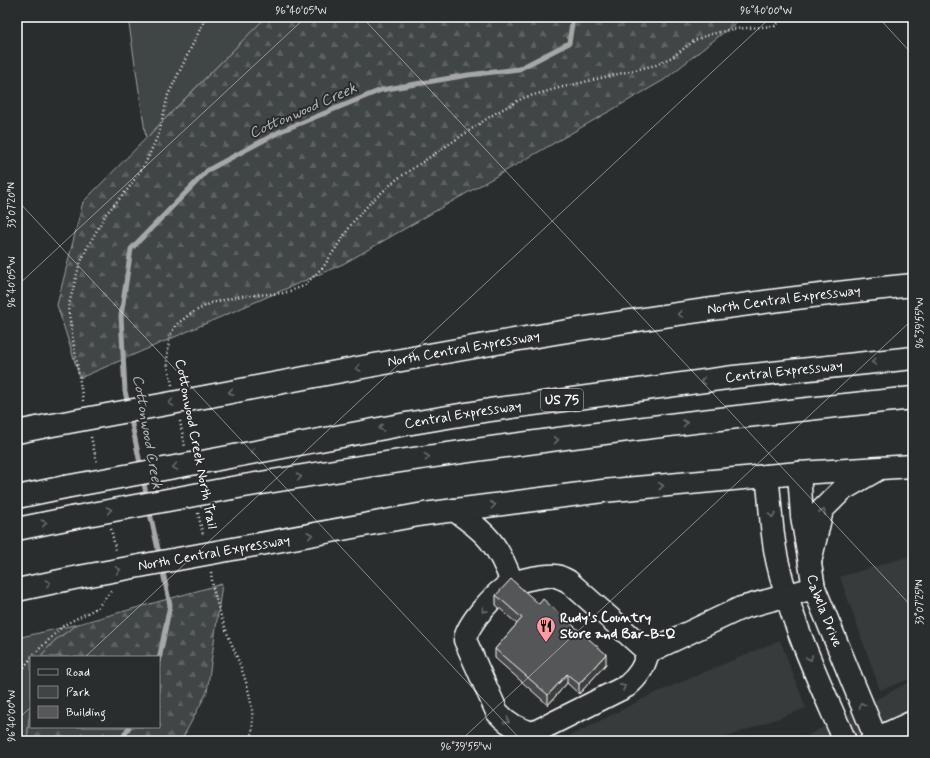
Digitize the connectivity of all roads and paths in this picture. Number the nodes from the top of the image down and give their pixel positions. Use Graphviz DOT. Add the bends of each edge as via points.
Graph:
graph roads {
  1 [pos="206,17"];
  2 [pos="785,17"];
  3 [pos="913,285"];
  4 [pos="913,358"];
  5 [pos="174,393"];
  6 [pos="913,398"];
  7 [pos="85,408"];
  8 [pos="179,416"];
  9 [pos="90,431"];
  10 [pos="17,432"];
  11 [pos="187,455"];
  12 [pos="913,466"];
  13 [pos="880,468"];
  14 [pos="98,469"];
  15 [pos="799,474"];
  16 [pos="767,476"];
  17 [pos="17,497"];
  18 [pos="198,509"];
  19 [pos="454,510"];
  20 [pos="109,522"];
  21 [pos="17,529"];
  22 [pos="204,540"];
  23 [pos="116,552"];
  24 [pos="810,562"];
  25 [pos="210,571"];
  26 [pos="512,583"];
  27 [pos="112,587"];
  28 [pos="814,588"];
  29 [pos="17,590"];
  30 [pos="786,595"];
  31 [pos="648,652"];
  32 [pos="32,656"];
  33 [pos="30,658"];
  34 [pos="17,677"];
  35 [pos="913,722"];
  36 [pos="875,740"];
  37 [pos="252,741"];
  38 [pos="845,741"];
  1 -- 7 [label="path" via="168,95 159,133 145,164 128,190 106,214 79,266 68,308"];
  2 -- 5 [label="path, Cottonwood Creek North Trail" via="775,26 733,29 711,34 695,40 674,56 656,65 530,96 494,114 437,150 381,193 353,222 324,266 304,286 284,293 241,296 211,303 190,314 175,326 169,338 167,362"];
  3 -- 10 [label="main road, North Central Expressway, one-way, bridge" via="802,296 537,336"];
  4 -- 17 [label="main road, Central Expressway / US 75, one-way, bridge" via="734,377 505,408 406,424"];
  21 -- 6 [label="main road, one-way, bridge" via="232,488 386,463 741,416"];
  8 -- 11 [label="path, Cottonwood Creek North Trail"];
  9 -- 14 [label="path"];
  12 -- 13 [label="main road, North Central Expressway"];
  13 -- 15 [label="main road, North Central Expressway"];
  24 -- 13 [label="main road, one-way" via="822,510 842,490"];
  15 -- 16 [label="main road, North Central Expressway"];
  15 -- 24 [label="main road, Cabela Drive" via="802,516"];
  19 -- 16 [label="main road, North Central Expressway, one-way" via="604,491"];
  16 -- 30 [label="main road, Cabela Drive, one-way" via="778,562"];
  18 -- 22 [label="path, Cottonwood Creek North Trail"];
  19 -- 26 [label="main road" via="476,525 493,542 505,561"];
  29 -- 19 [label="main road, North Central Expressway, one-way, bridge"];
  20 -- 23 [label="path"];
  24 -- 28 [label="main road, Cabela Drive"];
  25 -- 37 [label="path" via="216,599 252,702"];
  26 -- 31 [label="main road" via="556,576 568,581"];
  26 -- 31 [label="main road, one-way" via="471,624 465,633 465,640 497,712 505,722 522,731 533,733 627,686 644,666"];
  27 -- 32 [label="path" via="110,594 97,608 64,625"];
  28 -- 30 [label="main road"];
  36 -- 28 [label="main road, Cabela Drive, one-way"];
  30 -- 31 [label="main road" via="741,608"];
  30 -- 38 [label="main road, Cabela Drive, one-way" via="796,626"];
  33 -- 34 [label="path"];
  35 -- 36 [label="main road"];
}
